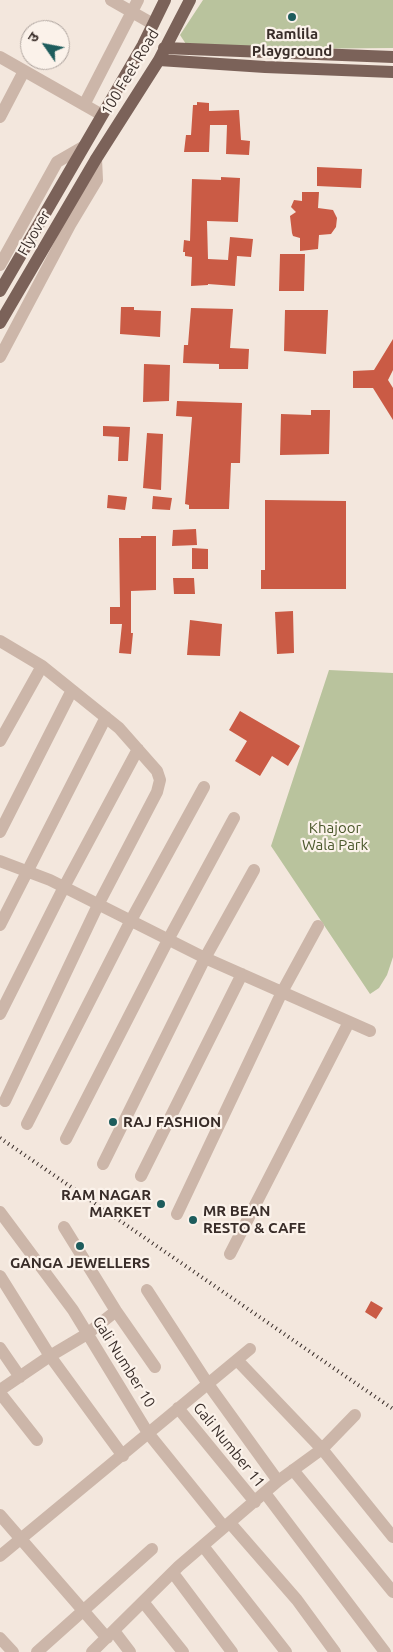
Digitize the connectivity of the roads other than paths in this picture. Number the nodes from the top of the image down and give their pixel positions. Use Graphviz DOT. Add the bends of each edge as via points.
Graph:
graph roads {
  1 [pos="111,0"];
  2 [pos="138,0"];
  3 [pos="165,0"];
  4 [pos="190,0"];
  5 [pos="132,12"];
  6 [pos="153,24"];
  7 [pos="162,54"];
  8 [pos="374,56"];
  9 [pos="0,57"];
  10 [pos="393,57"];
  11 [pos="24,71"];
  12 [pos="374,72"];
  13 [pos="393,72"];
  14 [pos="84,105"];
  15 [pos="102,115"];
  16 [pos="0,117"];
  17 [pos="83,147"];
  18 [pos="96,160"];
  19 [pos="0,265"];
  20 [pos="0,291"];
  21 [pos="0,323"];
  22 [pos="0,357"];
  23 [pos="2,647"];
  24 [pos="42,666"];
  25 [pos="72,690"];
  26 [pos="106,717"];
  27 [pos="0,741"];
  28 [pos="138,749"];
  29 [pos="204,787"];
  30 [pos="234,818"];
  31 [pos="0,832"];
  32 [pos="0,861"];
  33 [pos="254,870"];
  34 [pos="27,871"];
  35 [pos="64,887"];
  36 [pos="98,905"];
  37 [pos="130,922"];
  38 [pos="0,925"];
  39 [pos="318,926"];
  40 [pos="168,940"];
  41 [pos="205,958"];
  42 [pos="242,974"];
  43 [pos="282,992"];
  44 [pos="0,1014"];
  45 [pos="348,1022"];
  46 [pos="370,1031"];
  47 [pos="4,1101"];
  48 [pos="27,1124"];
  49 [pos="66,1139"];
  50 [pos="103,1164"];
  51 [pos="141,1176"];
  52 [pos="0,1212"];
  53 [pos="177,1214"];
  54 [pos="64,1227"];
  55 [pos="230,1254"];
  56 [pos="0,1276"];
  57 [pos="147,1290"];
  58 [pos="116,1312"];
  59 [pos="87,1334"];
  60 [pos="0,1348"];
  61 [pos="250,1348"];
  62 [pos="50,1356"];
  63 [pos="237,1360"];
  64 [pos="155,1367"];
  65 [pos="20,1377"];
  66 [pos="208,1384"];
  67 [pos="0,1392"];
  68 [pos="178,1408"];
  69 [pos="355,1416"];
  70 [pos="148,1433"];
  71 [pos="37,1440"];
  72 [pos="322,1450"];
  73 [pos="123,1456"];
  74 [pos="293,1470"];
  75 [pos="278,1480"];
  76 [pos="260,1498"];
  77 [pos="0,1516"];
  78 [pos="227,1525"];
  79 [pos="393,1537"];
  80 [pos="20,1540"];
  81 [pos="203,1546"];
  82 [pos="152,1549"];
  83 [pos="0,1556"];
  84 [pos="173,1573"];
  85 [pos="393,1592"];
  86 [pos="144,1603"];
  87 [pos="83,1611"];
  88 [pos="110,1634"];
  89 [pos="0,1638"];
  90 [pos="13,1652"];
  91 [pos="37,1652"];
  92 [pos="92,1652"];
  93 [pos="130,1652"];
  94 [pos="183,1652"];
  95 [pos="232,1652"];
  96 [pos="286,1652"];
  97 [pos="336,1652"];
  98 [pos="385,1652"];
  1 -- 5 [label="street"];
  2 -- 5 [label="street"];
  3 -- 6 [label="main road, 100 Feet Road"];
  4 -- 7 [label="main road, 100 Feet Road"];
  5 -- 6 [label="street"];
  5 -- 14 [label="street"];
  6 -- 15 [label="main road, 100 Feet Road"];
  7 -- 8 [label="main road"];
  7 -- 12 [label="main road" via="265,67"];
  7 -- 18 [label="main road, 100 Feet Road"];
  8 -- 10 [label="main road"];
  8 -- 12 [label="main road"];
  9 -- 11 [label="street"];
  11 -- 14 [label="street"];
  11 -- 16 [label="street"];
  12 -- 13 [label="main road"];
  14 -- 15 [label="street"];
  15 -- 17 [label="main road, 100 Feet Road"];
  17 -- 19 [label="street" via="57,162"];
  17 -- 20 [label="main road, Flyover"];
  18 -- 21 [label="main road, Flyover"];
  18 -- 22 [label="street" via="97,180"];
  23 -- 24 [label="street"];
  24 -- 25 [label="street"];
  24 -- 27 [label="street"];
  25 -- 26 [label="street"];
  25 -- 31 [label="street"];
  26 -- 28 [label="street"];
  26 -- 34 [label="street"];
  28 -- 35 [label="street"];
  28 -- 36 [label="street" via="157,771 160,780 157,792"];
  29 -- 37 [label="street"];
  30 -- 40 [label="street"];
  32 -- 34 [label="street"];
  33 -- 41 [label="street"];
  34 -- 35 [label="street"];
  34 -- 38 [label="street"];
  35 -- 36 [label="street"];
  35 -- 44 [label="street"];
  36 -- 37 [label="street"];
  36 -- 47 [label="street"];
  37 -- 40 [label="street"];
  37 -- 48 [label="street"];
  39 -- 43 [label="street"];
  40 -- 41 [label="street"];
  40 -- 49 [label="street"];
  41 -- 42 [label="street"];
  41 -- 50 [label="street"];
  42 -- 43 [label="street"];
  42 -- 51 [label="street"];
  43 -- 45 [label="street"];
  43 -- 53 [label="street"];
  45 -- 46 [label="street"];
  45 -- 55 [label="street"];
  52 -- 59 [label="street, Gali Number 10" via="73,1310"];
  54 -- 58 [label="street"];
  56 -- 62 [label="street"];
  57 -- 66 [label="street"];
  58 -- 59 [label="street"];
  58 -- 64 [label="street"];
  59 -- 62 [label="street"];
  59 -- 70 [label="street, Gali Number 10"];
  60 -- 65 [label="street"];
  61 -- 63 [label="street"];
  62 -- 65 [label="street"];
  62 -- 73 [label="street"];
  63 -- 66 [label="street"];
  63 -- 72 [label="street"];
  65 -- 67 [label="street"];
  66 -- 68 [label="street"];
  66 -- 75 [label="street"];
  67 -- 71 [label="street"];
  68 -- 70 [label="street"];
  68 -- 76 [label="street, Gali Number 11"];
  69 -- 72 [label="street"];
  70 -- 73 [label="street"];
  70 -- 78 [label="street, Gali Number 10"];
  72 -- 74 [label="street"];
  72 -- 79 [label="street"];
  73 -- 80 [label="street"];
  74 -- 75 [label="street"];
  74 -- 85 [label="street"];
  75 -- 76 [label="street"];
  76 -- 78 [label="street"];
  76 -- 98 [label="street, Gali Number 11"];
  77 -- 80 [label="street"];
  78 -- 81 [label="street"];
  78 -- 97 [label="street, Gali Number 10" via="297,1600"];
  80 -- 83 [label="street"];
  80 -- 87 [label="street"];
  81 -- 84 [label="street"];
  81 -- 96 [label="street"];
  82 -- 87 [label="street"];
  84 -- 86 [label="street"];
  84 -- 95 [label="street"];
  86 -- 88 [label="street"];
  86 -- 94 [label="street"];
  87 -- 88 [label="street"];
  87 -- 91 [label="street"];
  88 -- 92 [label="street"];
  88 -- 93 [label="street"];
  89 -- 90 [label="street"];
}
